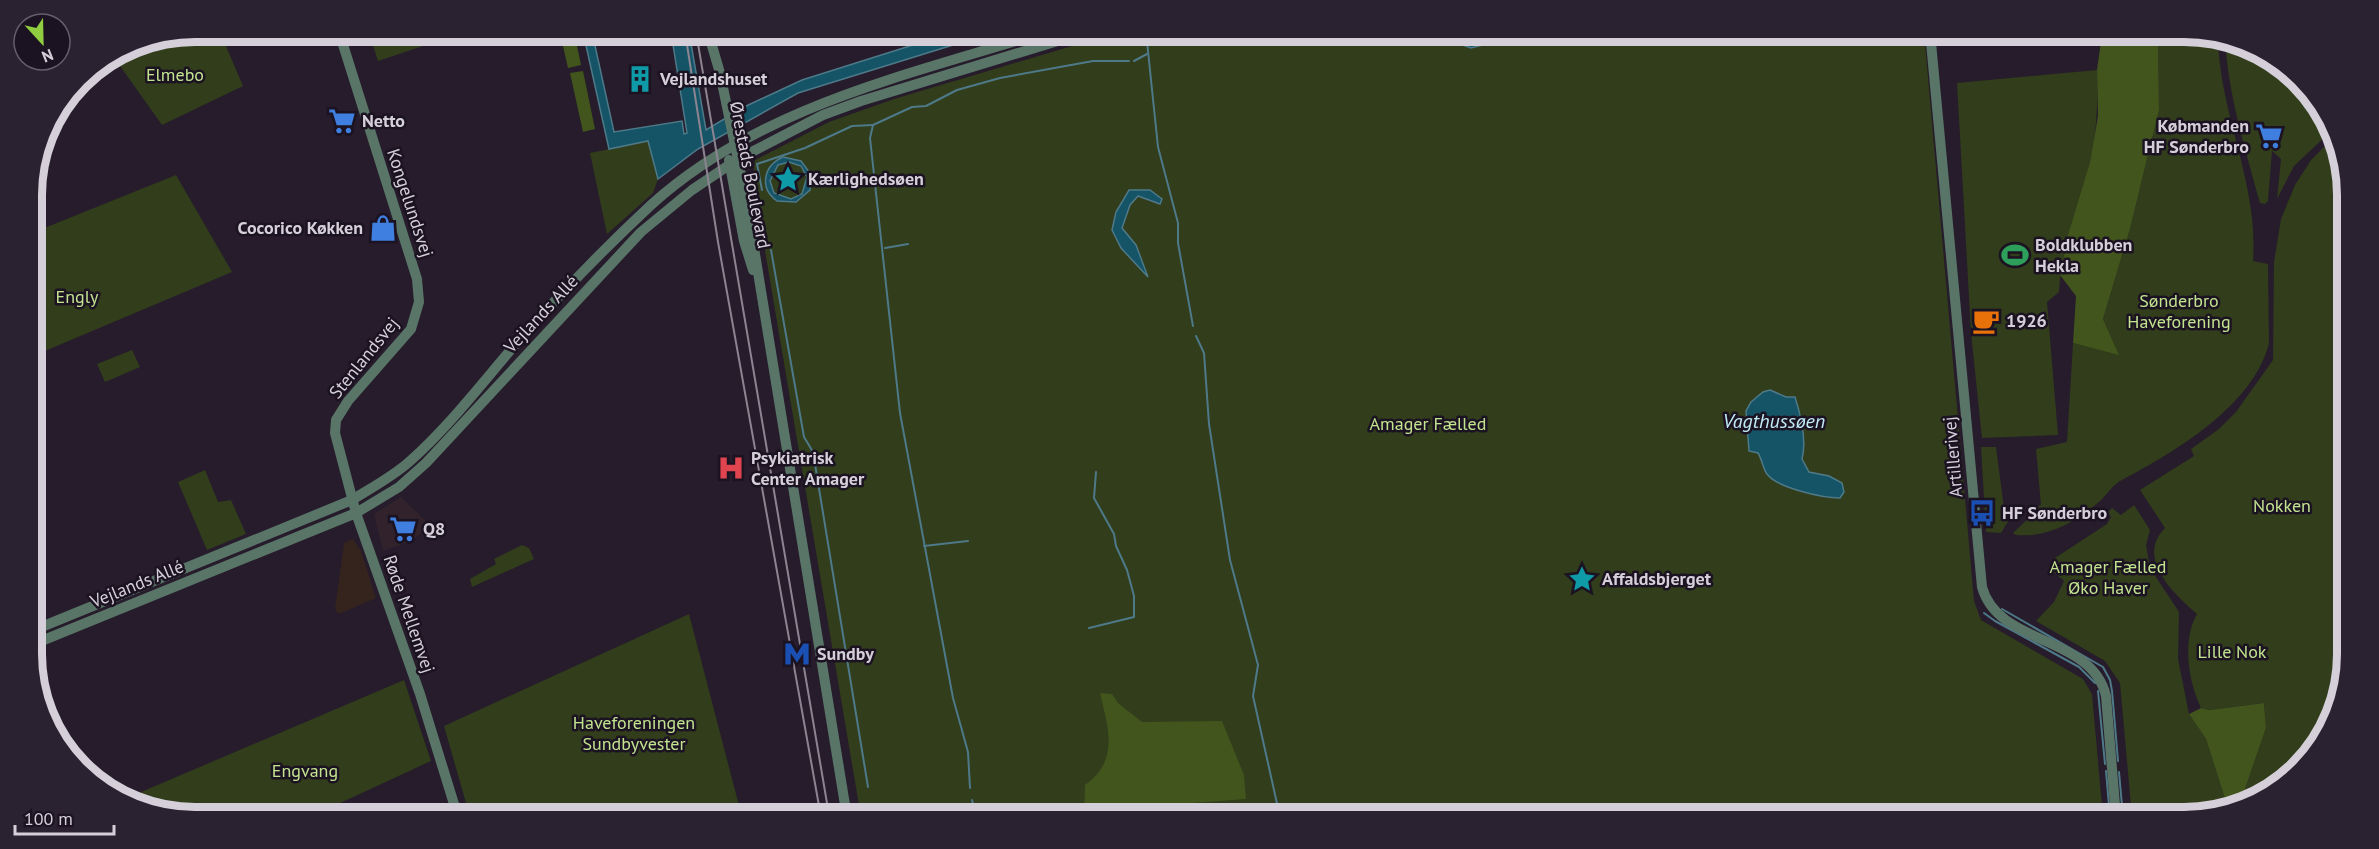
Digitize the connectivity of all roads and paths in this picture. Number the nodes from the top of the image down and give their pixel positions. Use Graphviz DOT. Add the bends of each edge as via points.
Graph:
graph roads {
  1 [pos="342,42"];
  2 [pos="710,42"];
  3 [pos="1014,42"];
  4 [pos="1054,42"];
  5 [pos="1931,42"];
  6 [pos="732,154"];
  7 [pos="416,316"];
  8 [pos="336,420"];
  9 [pos="352,500"];
  10 [pos="356,513"];
  11 [pos="42,627"];
  12 [pos="42,641"];
  13 [pos="455,807"];
  14 [pos="845,807"];
  15 [pos="2115,807"];
  1 -- 7 [label="street, Kongelundsvej" via="417,279"];
  2 -- 6 [label="street, Ørestads Boulevard"];
  3 -- 6 [label="street, Vejlands Allé" via="822,103 793,115"];
  4 -- 6 [label="street, Vejlands Allé" via="852,104"];
  5 -- 15 [label="street, Artillerivej" via="1982,587 1989,606 2001,618 2084,662 2099,677 2106,696"];
  6 -- 9 [label="street, Vejlands Allé" via="651,205 409,462"];
  6 -- 10 [label="street, Vejlands Allé" via="640,232 426,463 399,487"];
  6 -- 14 [label="street, Ørestads Boulevard" via="759,287"];
  7 -- 8 [label="street, Stenlandsvej" via="404,340 348,401"];
  8 -- 9 [label="street, Røde Mellemvej" via="338,449"];
  9 -- 10 [label="street, Røde Mellemvej"];
  9 -- 11 [label="street, Vejlands Allé"];
  10 -- 12 [label="street, Vejlands Allé"];
  10 -- 13 [label="street, Røde Mellemvej" via="420,694"];
}
